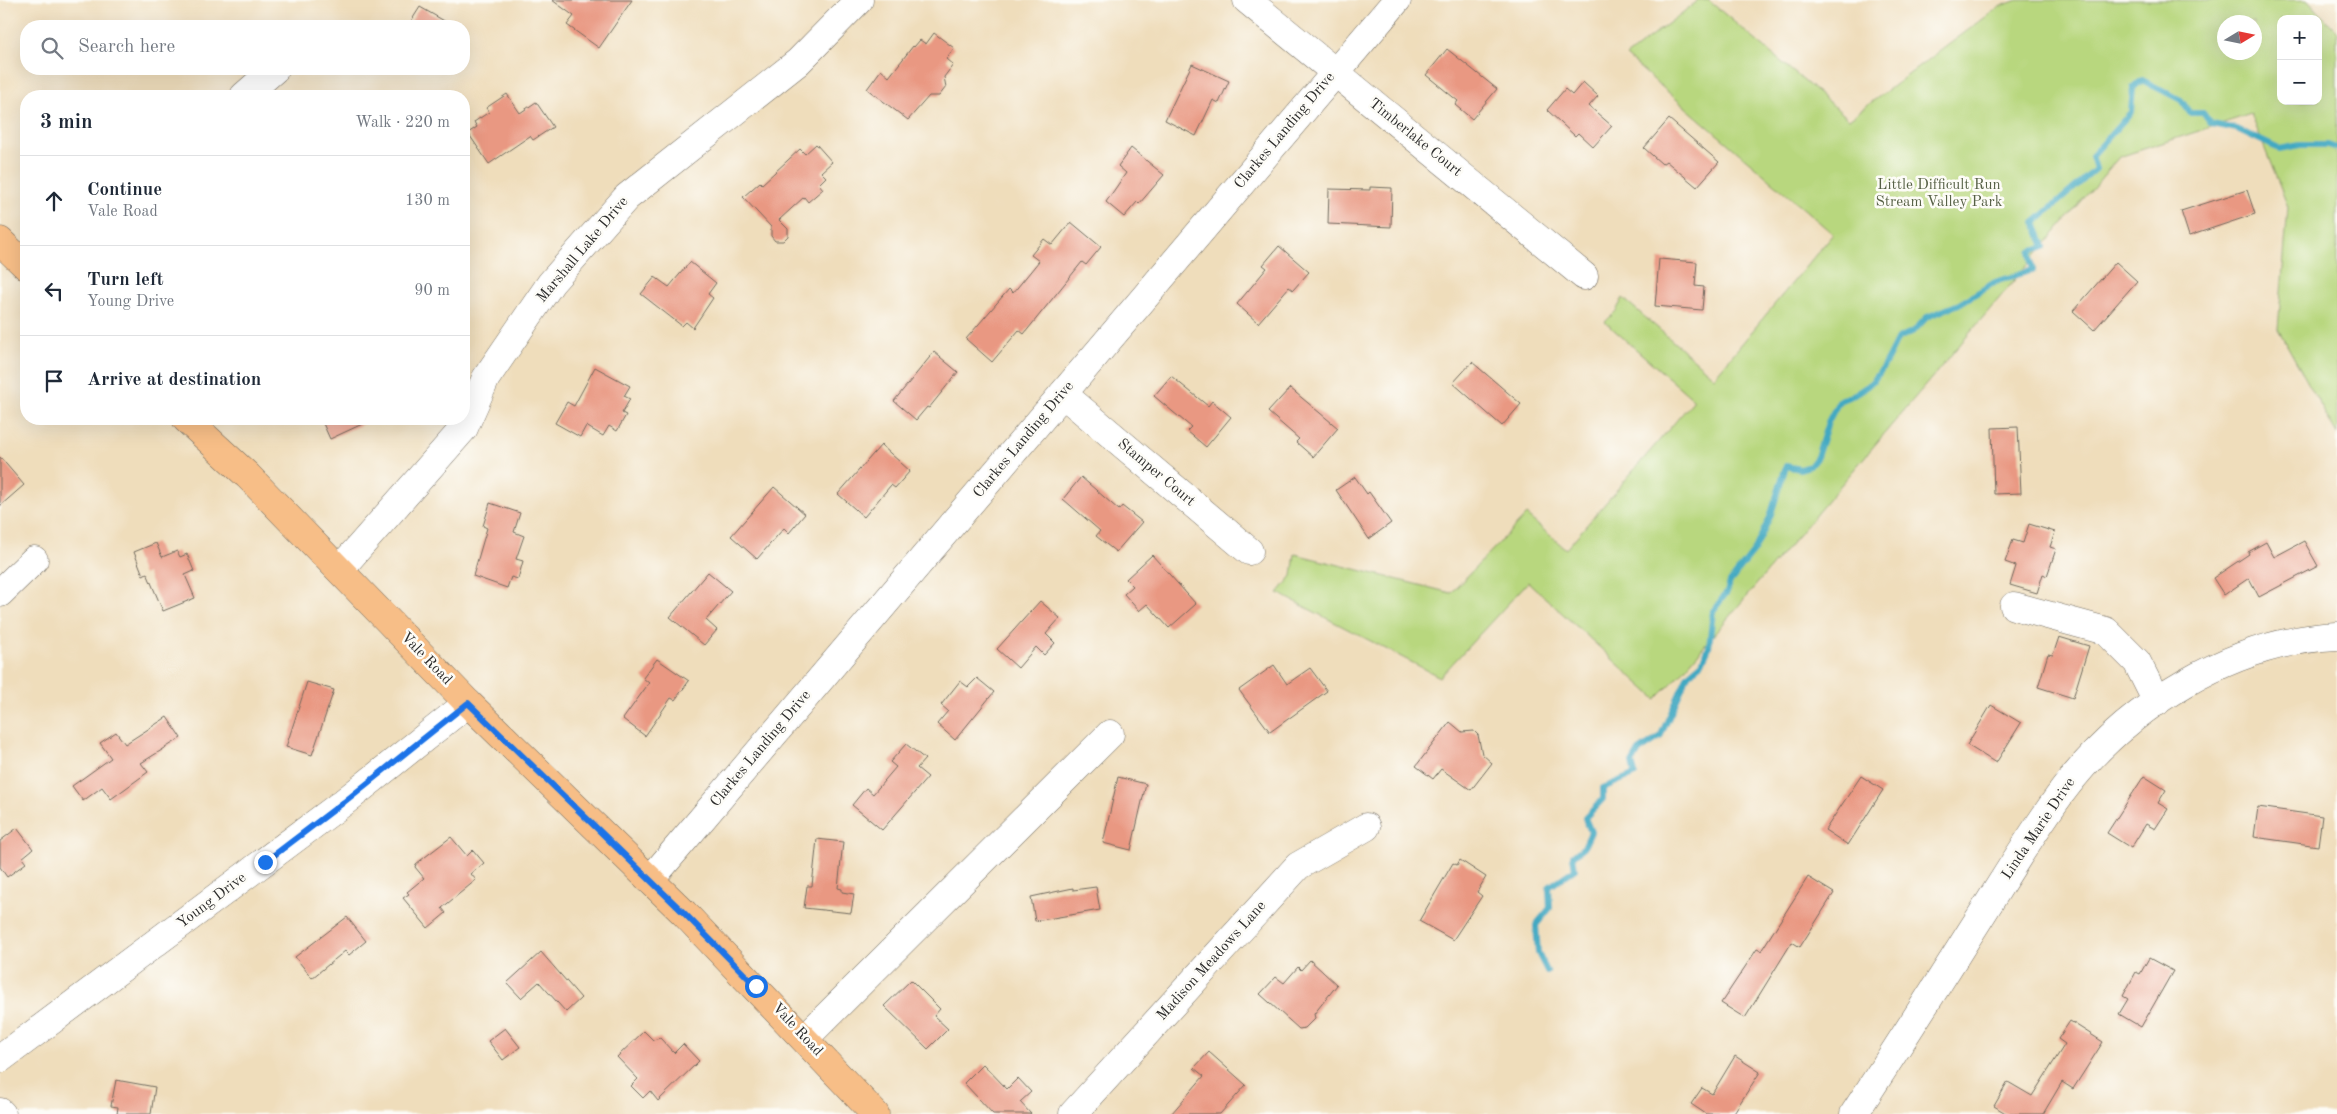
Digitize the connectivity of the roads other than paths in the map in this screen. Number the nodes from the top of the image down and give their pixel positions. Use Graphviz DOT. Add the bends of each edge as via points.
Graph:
graph roads {
  1 [pos="859,0"];
  2 [pos="1247,0"];
  3 [pos="1397,0"];
  4 [pos="1335,72"];
  5 [pos="268,75"];
  6 [pos="251,90"];
  7 [pos="0,241"];
  8 [pos="20,260"];
  9 [pos="1584,276"];
  10 [pos="1063,394"];
  11 [pos="470,414"];
  12 [pos="193,425"];
  13 [pos="465,425"];
  14 [pos="1250,552"];
  15 [pos="34,560"];
  16 [pos="340,569"];
  17 [pos="0,593"];
  18 [pos="2014,606"];
  19 [pos="2337,636"];
  20 [pos="2157,702"];
  21 [pos="468,703"];
  22 [pos="1110,734"];
  23 [pos="1366,827"];
  24 [pos="650,880"];
  25 [pos="805,1038"];
  26 [pos="0,1059"];
  27 [pos="876,1114"];
  28 [pos="1073,1114"];
  29 [pos="1854,1114"];
  1 -- 11 [label="street, Marshall Lake Drive" via="798,62 627,196 551,283 486,378"];
  2 -- 4 [label="street, Timberlake Court"];
  3 -- 4 [label="street, Clarkes Landing Drive"];
  4 -- 9 [label="street, Timberlake Court"];
  4 -- 10 [label="street, Clarkes Landing Drive"];
  5 -- 6 [label="street"];
  7 -- 8 [label="main road"];
  10 -- 14 [label="street, Stamper Court"];
  10 -- 24 [label="street, Clarkes Landing Drive"];
  12 -- 16 [label="main road, Vale Road"];
  13 -- 16 [label="street, Marshall Lake Drive"];
  15 -- 17 [label="street"];
  16 -- 21 [label="main road, Vale Road"];
  18 -- 20 [label="street" via="2106,631 2138,662"];
  19 -- 20 [label="street, Linda Marie Drive" via="2239,658 2206,672"];
  20 -- 29 [label="street, Linda Marie Drive" via="2132,719 2099,749 2047,812"];
  21 -- 24 [label="main road, Vale Road"];
  21 -- 26 [label="street, Young Drive" via="344,802"];
  22 -- 25 [label="street"];
  23 -- 28 [label="street, Madison Meadows Lane" via="1298,866"];
  24 -- 25 [label="main road, Vale Road"];
  25 -- 27 [label="main road, Vale Road"];
}
